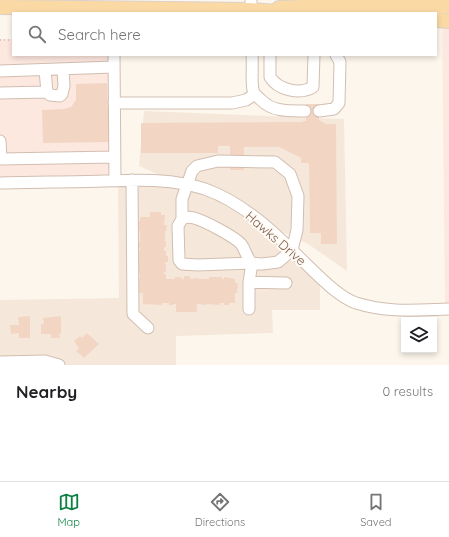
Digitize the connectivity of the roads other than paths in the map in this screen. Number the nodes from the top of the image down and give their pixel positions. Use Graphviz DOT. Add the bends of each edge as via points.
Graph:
graph roads {
  1 [pos="18,4"];
  2 [pos="215,5"];
  3 [pos="449,6"];
  4 [pos="0,7"];
  5 [pos="250,9"];
  6 [pos="86,10"];
  7 [pos="130,10"];
  8 [pos="281,12"];
  9 [pos="437,20"];
  10 [pos="449,21"];
  11 [pos="114,56"];
  12 [pos="252,56"];
  13 [pos="270,56"];
  14 [pos="314,56"];
  15 [pos="337,56"];
  16 [pos="114,67"];
  17 [pos="63,69"];
  18 [pos="45,70"];
  19 [pos="0,71"];
  20 [pos="47,92"];
  21 [pos="0,93"];
  22 [pos="254,94"];
  23 [pos="114,103"];
  24 [pos="305,111"];
  25 [pos="319,111"];
  26 [pos="0,141"];
  27 [pos="115,157"];
  28 [pos="0,159"];
  29 [pos="132,180"];
  30 [pos="115,181"];
  31 [pos="0,183"];
  32 [pos="187,184"];
  33 [pos="182,218"];
  34 [pos="292,250"];
  35 [pos="252,263"];
  36 [pos="249,282"];
  37 [pos="286,283"];
  38 [pos="249,309"];
  39 [pos="449,309"];
  40 [pos="148,328"];
  41 [pos="0,362"];
  42 [pos="59,365"];
  1 -- 4 [label="main road"];
  1 -- 6 [label="main road"];
  2 -- 5 [label="main road"];
  2 -- 7 [label="main road"];
  3 -- 5 [label="main road"];
  5 -- 8 [label="main road"];
  6 -- 7 [label="main road"];
  9 -- 10 [label="main road"];
  11 -- 16 [label="street"];
  12 -- 22 [label="street"];
  13 -- 14 [label="street" via="272,82 284,89 309,90 314,87"];
  15 -- 25 [label="street" via="340,62 339,103 334,109"];
  16 -- 17 [label="street"];
  16 -- 23 [label="street"];
  17 -- 18 [label="street"];
  17 -- 20 [label="street" via="62,94 53,97"];
  18 -- 19 [label="street"];
  18 -- 20 [label="street"];
  20 -- 21 [label="street"];
  22 -- 23 [label="street" via="246,100 232,103"];
  22 -- 24 [label="street" via="274,108"];
  23 -- 27 [label="street"];
  26 -- 28 [label="street"];
  27 -- 28 [label="street"];
  27 -- 30 [label="street"];
  29 -- 30 [label="street, Hawks Drive"];
  29 -- 32 [label="street, Hawks Drive" via="166,180"];
  29 -- 40 [label="street" via="133,314"];
  30 -- 31 [label="street, Hawks Drive"];
  32 -- 33 [label="street" via="182,199"];
  32 -- 34 [label="street, Hawks Drive" via="227,199 251,213"];
  32 -- 34 [label="street" via="197,166 218,161 275,162 290,174 298,196"];
  33 -- 35 [label="street" via="194,218 239,242"];
  33 -- 35 [label="street" via="178,226 179,260 182,264 198,266"];
  34 -- 35 [label="street" via="278,262"];
  34 -- 39 [label="street, Hawks Drive" via="325,281 354,302 392,311"];
  35 -- 36 [label="street"];
  36 -- 37 [label="street"];
  36 -- 38 [label="street"];
  41 -- 42 [label="street" via="45,361"];
}
